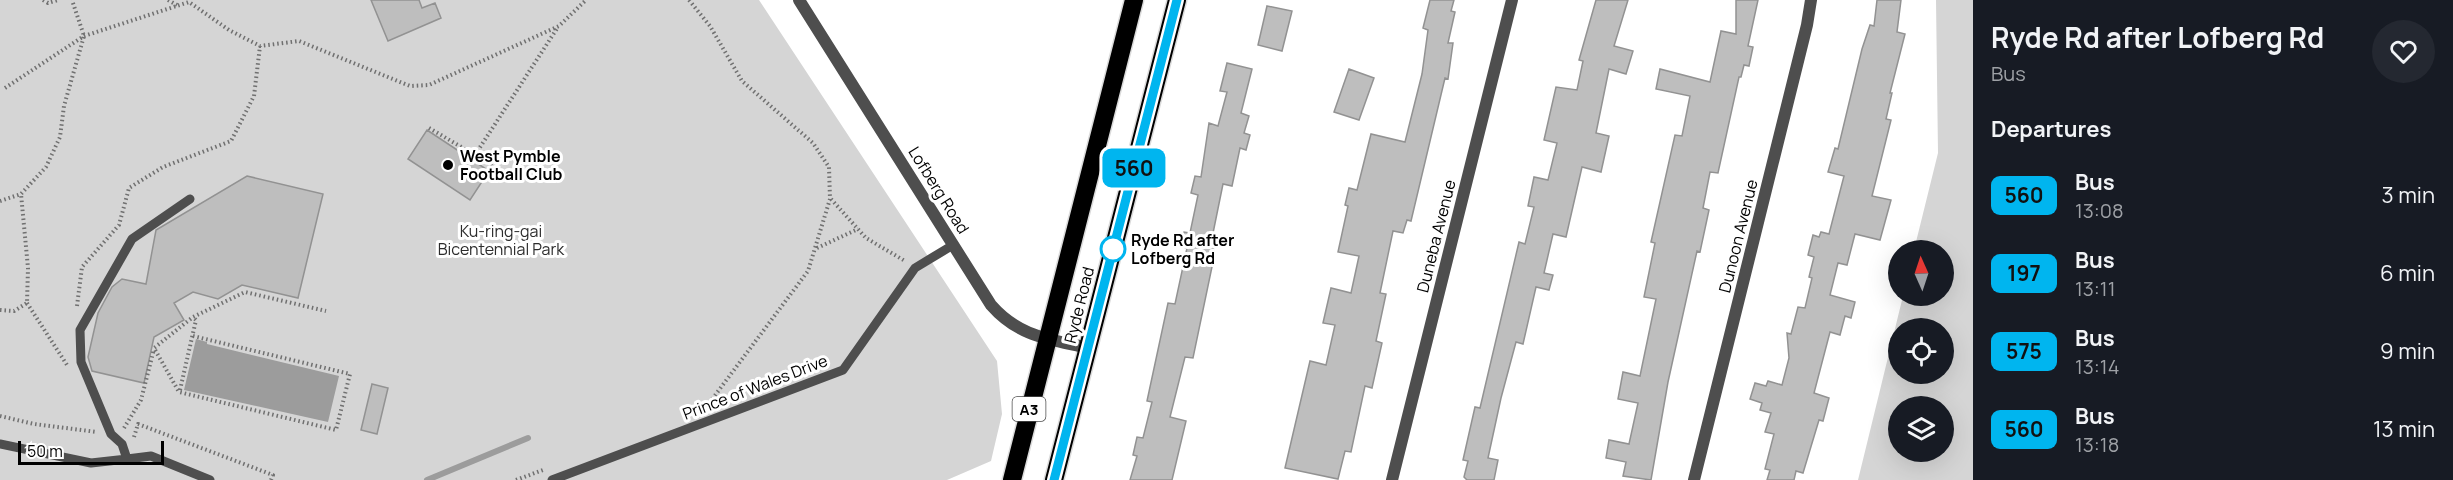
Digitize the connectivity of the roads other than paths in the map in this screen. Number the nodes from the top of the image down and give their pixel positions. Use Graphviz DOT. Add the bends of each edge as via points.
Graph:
graph roads {
  1 [pos="799,0"];
  2 [pos="1134,0"];
  3 [pos="1177,0"];
  4 [pos="1512,0"];
  5 [pos="1811,0"];
  6 [pos="190,199"];
  7 [pos="953,244"];
  8 [pos="1047,339"];
  9 [pos="1088,348"];
  10 [pos="0,444"];
  11 [pos="127,459"];
  12 [pos="210,480"];
  13 [pos="552,480"];
  14 [pos="1012,480"];
  15 [pos="1054,480"];
  16 [pos="1392,480"];
  17 [pos="1694,480"];
  1 -- 7 [label="street, Lofberg Road"];
  2 -- 8 [label="highway, Ryde Road / A3"];
  3 -- 9 [label="highway, Ryde Road / A3"];
  4 -- 16 [label="street, Duneba Avenue"];
  5 -- 17 [label="street, Dunoon Avenue"];
  6 -- 11 [label="lane" via="132,239 80,330 81,362"];
  7 -- 8 [label="street, Lofberg Road" via="1000,316 1029,334"];
  7 -- 13 [label="lane, Prince of Wales Drive" via="915,268 843,370"];
  8 -- 9 [label="street, Lofberg Road"];
  8 -- 14 [label="highway, Ryde Road / A3"];
  9 -- 15 [label="highway, Ryde Road / A3"];
  10 -- 11 [label="lane" via="91,463"];
  11 -- 12 [label="lane" via="151,456"];
}
